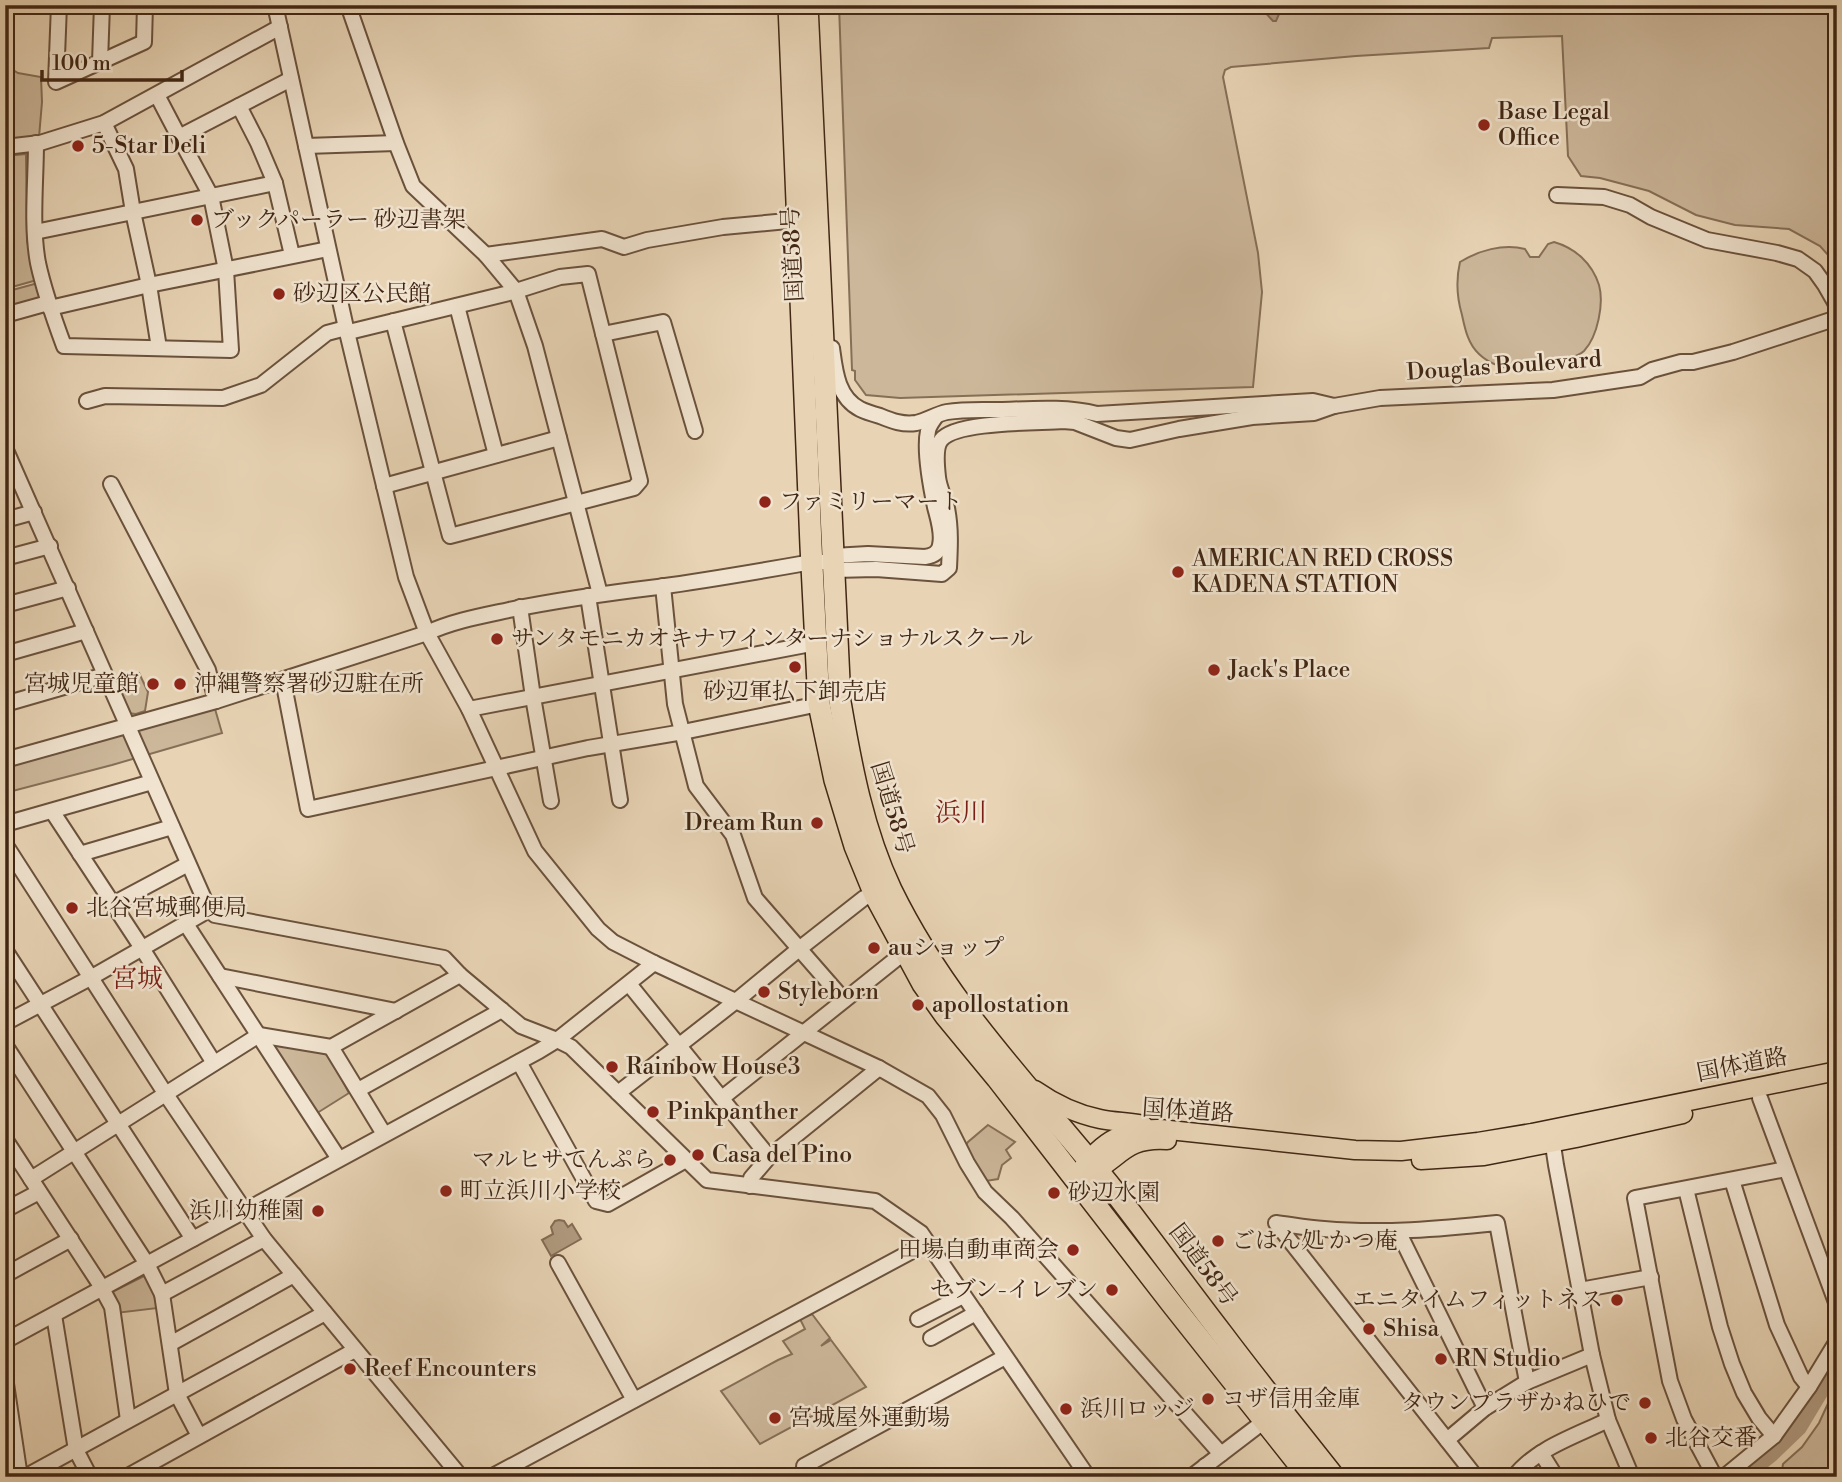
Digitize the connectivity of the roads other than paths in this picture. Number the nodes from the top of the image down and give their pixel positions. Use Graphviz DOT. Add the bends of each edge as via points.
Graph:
graph roads {
  1 [pos="59,5"];
  2 [pos="102,5"];
  3 [pos="145,5"];
  4 [pos="275,5"];
  5 [pos="348,5"];
  6 [pos="789,5"];
  7 [pos="807,5"];
  8 [pos="280,27"];
  9 [pos="100,62"];
  10 [pos="291,79"];
  11 [pos="157,95"];
  12 [pos="239,106"];
  13 [pos="104,123"];
  14 [pos="179,137"];
  15 [pos="36,143"];
  16 [pos="396,143"];
  17 [pos="306,146"];
  18 [pos="5,147"];
  19 [pos="275,183"];
  20 [pos="1558,195"];
  21 [pos="211,196"];
  22 [pos="132,212"];
  23 [pos="798,220"];
  24 [pos="35,232"];
  25 [pos="328,249"];
  26 [pos="292,255"];
  27 [pos="486,255"];
  28 [pos="226,270"];
  29 [pos="820,274"];
  30 [pos="149,285"];
  31 [pos="516,291"];
  32 [pos="49,305"];
  33 [pos="457,306"];
  34 [pos="1837,306"];
  35 [pos="5,315"];
  36 [pos="1837,318"];
  37 [pos="394,321"];
  38 [pos="347,330"];
  39 [pos="603,334"];
  40 [pos="159,348"];
  41 [pos="87,401"];
  42 [pos="1334,405"];
  43 [pos="936,416"];
  44 [pos="1046,418"];
  45 [pos="695,431"];
  46 [pos="559,438"];
  47 [pos="5,448"];
  48 [pos="496,455"];
  49 [pos="434,472"];
  50 [pos="111,484"];
  51 [pos="384,486"];
  52 [pos="576,502"];
  53 [pos="34,512"];
  54 [pos="5,520"];
  55 [pos="50,546"];
  56 [pos="5,558"];
  57 [pos="828,563"];
  58 [pos="663,586"];
  59 [pos="68,588"];
  60 [pos="594,595"];
  61 [pos="5,605"];
  62 [pos="520,607"];
  63 [pos="86,631"];
  64 [pos="427,633"];
  65 [pos="816,643"];
  66 [pos="5,654"];
  67 [pos="671,669"];
  68 [pos="105,675"];
  69 [pos="283,680"];
  70 [pos="601,683"];
  71 [pos="533,697"];
  72 [pos="216,701"];
  73 [pos="5,704"];
  74 [pos="819,704"];
  75 [pos="469,709"];
  76 [pos="127,727"];
  77 [pos="683,732"];
  78 [pos="611,744"];
  79 [pos="543,758"];
  80 [pos="5,760"];
  81 [pos="497,768"];
  82 [pos="152,782"];
  83 [pos="620,800"];
  84 [pos="551,801"];
  85 [pos="51,811"];
  86 [pos="5,824"];
  87 [pos="172,827"];
  88 [pos="5,844"];
  89 [pos="80,854"];
  90 [pos="188,864"];
  91 [pos="875,895"];
  92 [pos="113,904"];
  93 [pos="209,911"];
  94 [pos="186,923"];
  95 [pos="142,948"];
  96 [pos="799,949"];
  97 [pos="5,950"];
  98 [pos="907,954"];
  99 [pos="654,963"];
  100 [pos="460,975"];
  101 [pos="220,976"];
  102 [pos="92,977"];
  103 [pos="629,984"];
  104 [pos="844,1000"];
  105 [pos="736,1001"];
  106 [pos="40,1004"];
  107 [pos="502,1010"];
  108 [pos="396,1011"];
  109 [pos="5,1023"];
  110 [pos="803,1032"];
  111 [pos="258,1035"];
  112 [pos="557,1040"];
  113 [pos="5,1045"];
  114 [pos="679,1046"];
  115 [pos="331,1047"];
  116 [pos="519,1062"];
  117 [pos="214,1063"];
  118 [pos="879,1068"];
  119 [pos="1837,1071"];
  120 [pos="1016,1075"];
  121 [pos="1837,1081"];
  122 [pos="358,1090"];
  123 [pos="165,1093"];
  124 [pos="618,1093"];
  125 [pos="722,1098"];
  126 [pos="1760,1098"];
  127 [pos="119,1123"];
  128 [pos="1160,1129"];
  129 [pos="384,1134"];
  130 [pos="1552,1136"];
  131 [pos="8,1149"];
  132 [pos="74,1153"];
  133 [pos="769,1157"];
  134 [pos="339,1160"];
  135 [pos="686,1160"];
  136 [pos="1092,1165"];
  137 [pos="1786,1169"];
  138 [pos="1076,1178"];
  139 [pos="31,1179"];
  140 [pos="1731,1180"];
  141 [pos="750,1186"];
  142 [pos="1686,1189"];
  143 [pos="39,1192"];
  144 [pos="5,1210"];
  145 [pos="246,1211"];
  146 [pos="1398,1231"];
  147 [pos="71,1239"];
  148 [pos="193,1239"];
  149 [pos="264,1239"];
  150 [pos="927,1242"];
  151 [pos="558,1263"];
  152 [pos="147,1264"];
  153 [pos="5,1275"];
  154 [pos="294,1275"];
  155 [pos="1651,1278"];
  156 [pos="102,1288"];
  157 [pos="1580,1290"];
  158 [pos="162,1294"];
  159 [pos="963,1296"];
  160 [pos="1837,1305"];
  161 [pos="325,1313"];
  162 [pos="976,1314"];
  163 [pos="54,1315"];
  164 [pos="918,1319"];
  165 [pos="931,1338"];
  166 [pos="5,1341"];
  167 [pos="1837,1341"];
  168 [pos="170,1344"];
  169 [pos="355,1350"];
  170 [pos="1592,1355"];
  171 [pos="1005,1357"];
  172 [pos="5,1377"];
  173 [pos="1527,1382"];
  174 [pos="1809,1387"];
  175 [pos="177,1394"];
  176 [pos="634,1400"];
  177 [pos="1485,1408"];
  178 [pos="1273,1415"];
  179 [pos="128,1420"];
  180 [pos="1608,1420"];
  181 [pos="200,1436"];
  182 [pos="1774,1436"];
  183 [pos="1447,1440"];
  184 [pos="76,1450"];
  185 [pos="1541,1453"];
  186 [pos="1221,1454"];
  187 [pos="804,1466"];
  188 [pos="1210,1471"];
  189 [pos="23,1477"];
  190 [pos="90,1477"];
  191 [pos="126,1477"];
  192 [pos="461,1477"];
  193 [pos="491,1477"];
  194 [pos="1088,1477"];
  195 [pos="1191,1477"];
  196 [pos="1309,1477"];
  197 [pos="1334,1477"];
  198 [pos="1476,1477"];
  199 [pos="1514,1477"];
  200 [pos="1556,1477"];
  201 [pos="1632,1477"];
  202 [pos="1715,1477"];
  203 [pos="1724,1477"];
  1 -- 9 [label="street" via="56,82"];
  2 -- 9 [label="street"];
  3 -- 9 [label="street" via="144,42"];
  4 -- 8 [label="street"];
  5 -- 16 [label="street"];
  6 -- 23 [label="highway, 国道58号"];
  7 -- 29 [label="highway, 国道58号"];
  8 -- 10 [label="street"];
  8 -- 11 [label="street"];
  10 -- 12 [label="street"];
  10 -- 17 [label="street"];
  11 -- 13 [label="street"];
  11 -- 14 [label="street"];
  12 -- 14 [label="street"];
  12 -- 19 [label="street"];
  13 -- 15 [label="street"];
  13 -- 22 [label="street" via="126,169"];
  14 -- 21 [label="street"];
  15 -- 18 [label="street"];
  15 -- 24 [label="street"];
  16 -- 17 [label="street"];
  16 -- 27 [label="street" via="413,186"];
  17 -- 25 [label="street"];
  19 -- 21 [label="street"];
  19 -- 26 [label="street"];
  20 -- 34 [label="street" via="1604,197 1707,240 1798,260 1815,271"];
  21 -- 22 [label="street"];
  21 -- 28 [label="street"];
  22 -- 24 [label="street"];
  22 -- 30 [label="street"];
  23 -- 27 [label="street" via="723,227 624,247 602,239"];
  23 -- 57 [label="highway, 国道58号"];
  24 -- 32 [label="street"];
  25 -- 26 [label="street"];
  25 -- 38 [label="street"];
  26 -- 28 [label="street"];
  27 -- 31 [label="street"];
  28 -- 30 [label="street"];
  28 -- 40 [label="street" via="231,350"];
  29 -- 43 [label="street" via="837,380 849,401 859,409 905,424"];
  29 -- 57 [label="highway, 国道58号"];
  30 -- 32 [label="street"];
  30 -- 40 [label="street"];
  31 -- 33 [label="street"];
  31 -- 39 [label="street" via="587,274"];
  31 -- 46 [label="street"];
  32 -- 35 [label="street"];
  32 -- 40 [label="street" via="64,346"];
  33 -- 37 [label="street"];
  33 -- 48 [label="street"];
  36 -- 42 [label="street, Douglas Boulevard" via="1640,377 1553,390 1380,398"];
  37 -- 38 [label="street"];
  37 -- 49 [label="street"];
  38 -- 41 [label="street" via="327,333 261,385 223,398 105,396"];
  38 -- 51 [label="street"];
  39 -- 45 [label="street" via="663,322"];
  39 -- 52 [label="street" via="640,481 634,488"];
  42 -- 44 [label="street" via="1313,401 1097,414 1080,410"];
  42 -- 44 [label="street" via="1314,414 1252,417 1130,440"];
  43 -- 44 [label="street" via="1014,410"];
  43 -- 57 [label="street" via="928,443 941,545 937,553 925,557 868,554"];
  44 -- 57 [label="street" via="971,427 940,440 938,477 950,540 949,568 942,574"];
  46 -- 48 [label="street"];
  46 -- 52 [label="street"];
  47 -- 53 [label="street"];
  48 -- 49 [label="street"];
  49 -- 51 [label="street"];
  49 -- 52 [label="street" via="450,536"];
  50 -- 72 [label="street" via="208,670"];
  51 -- 64 [label="street" via="406,577"];
  52 -- 60 [label="street"];
  53 -- 54 [label="street"];
  53 -- 55 [label="street"];
  55 -- 56 [label="street"];
  55 -- 59 [label="street"];
  57 -- 58 [label="street"];
  57 -- 65 [label="highway, 国道58号"];
  57 -- 120 [label="highway, 国道58号" via="840,702 871,839 924,951"];
  58 -- 60 [label="street"];
  58 -- 67 [label="street"];
  59 -- 61 [label="street"];
  59 -- 63 [label="street"];
  60 -- 62 [label="street"];
  60 -- 70 [label="street"];
  62 -- 64 [label="street"];
  62 -- 71 [label="street"];
  63 -- 66 [label="street"];
  63 -- 68 [label="street"];
  64 -- 69 [label="street"];
  64 -- 75 [label="street"];
  65 -- 67 [label="street"];
  65 -- 74 [label="highway, 国道58号"];
  67 -- 70 [label="street"];
  67 -- 77 [label="street"];
  68 -- 73 [label="street"];
  68 -- 76 [label="street"];
  69 -- 72 [label="street"];
  69 -- 81 [label="street" via="308,810"];
  70 -- 71 [label="street"];
  70 -- 78 [label="street"];
  71 -- 75 [label="street"];
  71 -- 79 [label="street"];
  72 -- 76 [label="street"];
  74 -- 77 [label="street"];
  74 -- 91 [label="highway, 国道58号" via="835,780"];
  75 -- 81 [label="street"];
  76 -- 80 [label="street"];
  76 -- 82 [label="street"];
  77 -- 78 [label="street"];
  77 -- 96 [label="street" via="696,786 733,835 755,898"];
  78 -- 79 [label="street"];
  78 -- 83 [label="street"];
  79 -- 81 [label="street"];
  79 -- 84 [label="street"];
  81 -- 99 [label="street" via="535,851 598,929"];
  82 -- 85 [label="street"];
  82 -- 87 [label="street"];
  85 -- 86 [label="street"];
  85 -- 89 [label="street"];
  87 -- 89 [label="street"];
  87 -- 90 [label="street"];
  88 -- 102 [label="street"];
  89 -- 92 [label="street"];
  90 -- 92 [label="street"];
  90 -- 93 [label="street"];
  91 -- 96 [label="street" via="864,898"];
  91 -- 98 [label="highway, 国道58号"];
  92 -- 95 [label="street"];
  93 -- 94 [label="street"];
  93 -- 100 [label="street" via="444,958"];
  94 -- 95 [label="street"];
  94 -- 101 [label="street"];
  95 -- 102 [label="street"];
  95 -- 117 [label="street"];
  96 -- 104 [label="street"];
  96 -- 105 [label="street"];
  97 -- 106 [label="street"];
  98 -- 104 [label="street"];
  98 -- 138 [label="highway, 国道58号" via="945,1015"];
  99 -- 103 [label="street"];
  99 -- 105 [label="street"];
  100 -- 107 [label="street"];
  100 -- 108 [label="street"];
  101 -- 108 [label="street"];
  101 -- 111 [label="street"];
  102 -- 106 [label="street"];
  102 -- 123 [label="street"];
  103 -- 112 [label="street"];
  103 -- 114 [label="street"];
  104 -- 110 [label="street"];
  105 -- 110 [label="street"];
  105 -- 114 [label="street"];
  106 -- 109 [label="street"];
  106 -- 127 [label="street"];
  107 -- 112 [label="street" via="521,1026"];
  107 -- 122 [label="street"];
  108 -- 115 [label="street"];
  110 -- 118 [label="street"];
  110 -- 125 [label="street"];
  111 -- 115 [label="street"];
  111 -- 117 [label="street"];
  111 -- 134 [label="street"];
  112 -- 116 [label="street"];
  112 -- 124 [label="street" via="571,1047"];
  113 -- 132 [label="street"];
  114 -- 124 [label="street"];
  114 -- 125 [label="street"];
  115 -- 122 [label="street"];
  116 -- 129 [label="street"];
  116 -- 135 [label="street" via="596,1201 608,1204"];
  117 -- 123 [label="street"];
  118 -- 133 [label="street"];
  118 -- 186 [label="street" via="928,1096 985,1192"];
  119 -- 130 [label="main road, 国体道路"];
  120 -- 128 [label="main road" via="1058,1105 1081,1114"];
  120 -- 136 [label="highway, 国道58号"];
  121 -- 126 [label="main road, 国体道路"];
  122 -- 129 [label="street"];
  123 -- 127 [label="street"];
  123 -- 145 [label="street"];
  124 -- 135 [label="street"];
  125 -- 133 [label="street"];
  126 -- 130 [label="main road, 国体道路"];
  126 -- 137 [label="street"];
  127 -- 132 [label="street"];
  127 -- 148 [label="street"];
  128 -- 130 [label="main road, 国体道路" via="1401,1151"];
  128 -- 136 [label="main road, 国体道路" via="1122,1134"];
  129 -- 134 [label="street"];
  130 -- 136 [label="main road, 国体道路" via="1484,1156 1406,1160 1329,1159 1153,1140"];
  130 -- 157 [label="street"];
  131 -- 139 [label="street"];
  132 -- 139 [label="street"];
  132 -- 152 [label="street"];
  133 -- 141 [label="street" via="751,1178"];
  134 -- 145 [label="street"];
  135 -- 141 [label="street" via="707,1180"];
  136 -- 138 [label="main road, 国体道路"];
  136 -- 178 [label="highway, 国道58号"];
  137 -- 140 [label="street"];
  137 -- 160 [label="street"];
  138 -- 178 [label="highway, 国道58号" via="1155,1283"];
  139 -- 143 [label="street"];
  140 -- 142 [label="street"];
  140 -- 174 [label="street" via="1777,1325"];
  141 -- 150 [label="street" via="876,1201"];
  142 -- 155 [label="street" via="1636,1199"];
  142 -- 182 [label="street" via="1732,1364 1744,1393"];
  143 -- 144 [label="street"];
  143 -- 147 [label="street"];
  145 -- 148 [label="street"];
  145 -- 149 [label="street"];
  146 -- 173 [label="street" via="1497,1223"];
  146 -- 177 [label="street"];
  146 -- 183 [label="street" via="1276,1223"];
  147 -- 153 [label="street"];
  147 -- 156 [label="street"];
  148 -- 152 [label="street"];
  149 -- 154 [label="street"];
  149 -- 158 [label="street"];
  150 -- 159 [label="street"];
  150 -- 176 [label="street"];
  151 -- 176 [label="street"];
  152 -- 156 [label="street"];
  152 -- 158 [label="street"];
  154 -- 161 [label="street"];
  154 -- 168 [label="street"];
  155 -- 157 [label="street"];
  155 -- 202 [label="street" via="1670,1381"];
  156 -- 163 [label="street"];
  156 -- 179 [label="street" via="112,1307"];
  157 -- 170 [label="street"];
  158 -- 168 [label="street"];
  159 -- 162 [label="street"];
  159 -- 164 [label="street"];
  161 -- 169 [label="street"];
  161 -- 175 [label="street"];
  162 -- 165 [label="street"];
  162 -- 171 [label="street"];
  163 -- 166 [label="street"];
  163 -- 184 [label="street"];
  167 -- 174 [label="street"];
  168 -- 175 [label="street"];
  169 -- 181 [label="street"];
  169 -- 192 [label="street"];
  170 -- 173 [label="street"];
  170 -- 180 [label="street"];
  171 -- 187 [label="street"];
  171 -- 194 [label="street"];
  172 -- 189 [label="street"];
  173 -- 177 [label="street"];
  174 -- 182 [label="street"];
  175 -- 179 [label="street"];
  175 -- 181 [label="street"];
  176 -- 193 [label="street"];
  177 -- 183 [label="street"];
  178 -- 186 [label="street"];
  178 -- 196 [label="highway, 国道58号" via="1286,1445"];
  178 -- 197 [label="highway, 国道58号"];
  179 -- 184 [label="street"];
  180 -- 185 [label="street"];
  180 -- 201 [label="street"];
  181 -- 191 [label="street"];
  182 -- 203 [label="street"];
  183 -- 198 [label="street"];
  184 -- 189 [label="street"];
  184 -- 190 [label="street"];
  185 -- 199 [label="street"];
  185 -- 200 [label="street"];
  186 -- 188 [label="street"];
  188 -- 195 [label="street"];
}
